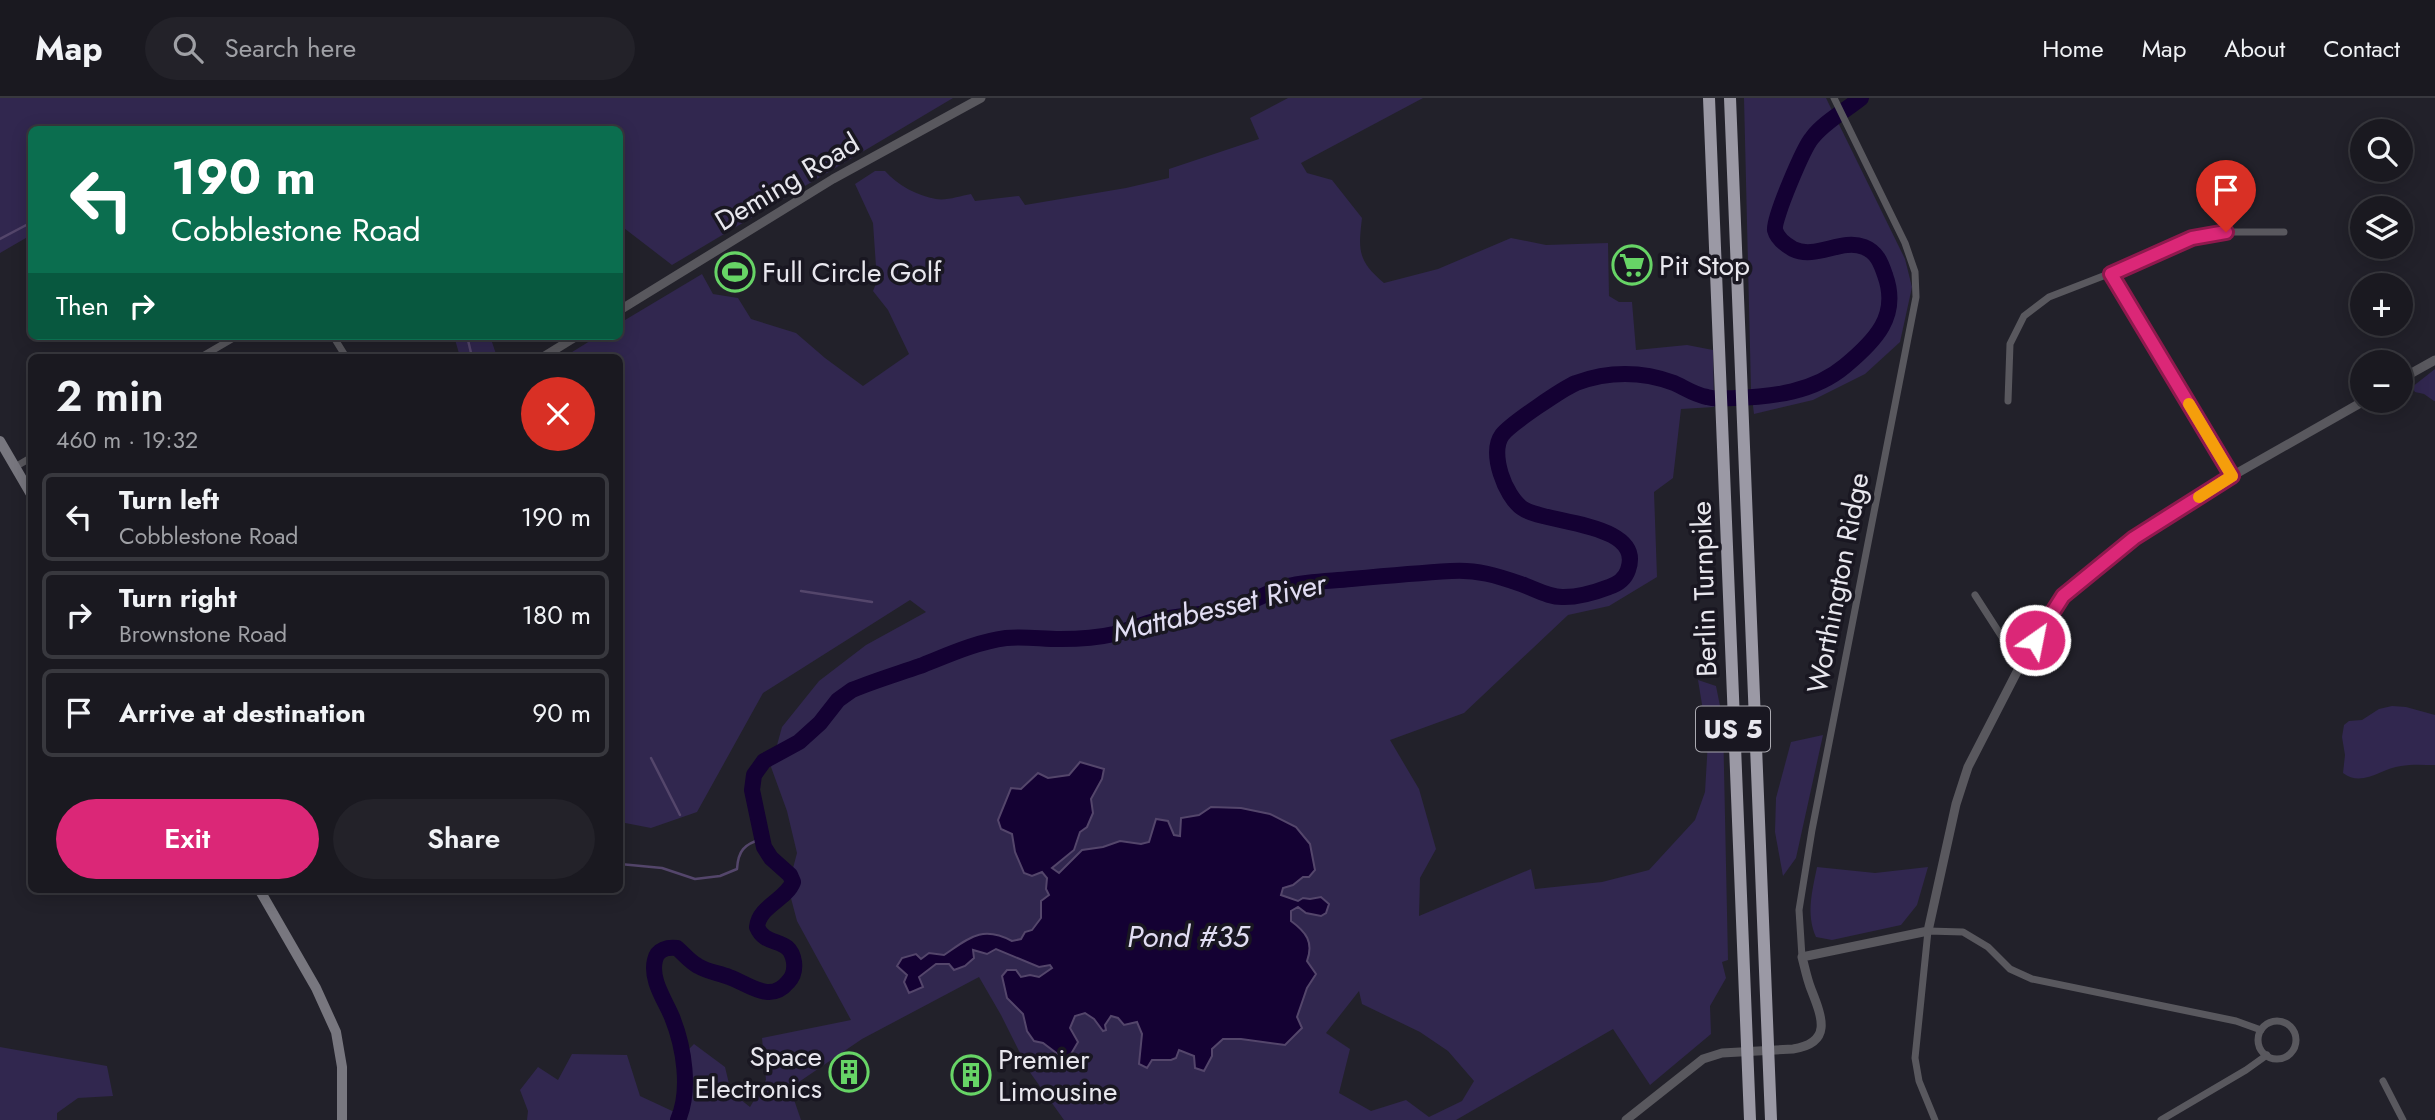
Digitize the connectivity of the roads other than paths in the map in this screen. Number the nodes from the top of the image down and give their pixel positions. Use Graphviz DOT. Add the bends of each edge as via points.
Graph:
graph roads {
  1 [pos="981,98"];
  2 [pos="1709,98"];
  3 [pos="1730,98"];
  4 [pos="1836,102"];
  5 [pos="2284,232"];
  6 [pos="2111,274"];
  7 [pos="623,308"];
  8 [pos="230,340"];
  9 [pos="571,340"];
  10 [pos="206,354"];
  11 [pos="548,354"];
  12 [pos="2435,360"];
  13 [pos="2413,372"];
  14 [pos="2008,401"];
  15 [pos="2350,409"];
  16 [pos="0,441"];
  17 [pos="28,459"];
  18 [pos="15,467"];
  19 [pos="2232,476"];
  20 [pos="28,489"];
  21 [pos="1975,595"];
  22 [pos="2022,662"];
  23 [pos="261,893"];
  24 [pos="1928,930"];
  25 [pos="1802,957"];
  26 [pos="2262,1030"];
  27 [pos="1767,1050"];
  28 [pos="1746,1051"];
  29 [pos="2267,1055"];
  30 [pos="2383,1081"];
  31 [pos="342,1120"];
  32 [pos="1626,1120"];
  33 [pos="1750,1120"];
  34 [pos="1771,1120"];
  35 [pos="1935,1120"];
  36 [pos="2161,1120"];
  37 [pos="2403,1120"];
  1 -- 7 [label="street, Deming Road" via="833,179"];
  2 -- 28 [label="highway, Berlin Turnpike / US 5"];
  3 -- 27 [label="highway, Berlin Turnpike / US 5"];
  4 -- 25 [label="street, Worthington Ridge" via="1905,243 1917,284 1810,842 1799,910"];
  5 -- 6 [label="street" via="2226,232 2192,238"];
  6 -- 14 [label="street" via="2049,297 2024,316 2010,344"];
  6 -- 19 [label="street"];
  8 -- 10 [label="street"];
  9 -- 11 [label="street"];
  12 -- 13 [label="street"];
  15 -- 19 [label="street"];
  16 -- 18 [label="main road"];
  17 -- 18 [label="street"];
  18 -- 20 [label="main road"];
  19 -- 22 [label="street" via="2134,538 2063,596"];
  21 -- 22 [label="street"];
  22 -- 24 [label="street" via="1968,767 1952,817"];
  23 -- 31 [label="main road" via="334,1025 342,1067"];
  24 -- 25 [label="street"];
  24 -- 26 [label="street" via="1963,932 1988,947 2010,969 2032,979"];
  24 -- 35 [label="street" via="1915,1058"];
  25 -- 27 [label="street, Worthington Ridge" via="1822,1015 1819,1034 1804,1047"];
  26 -- 29 [label="street" via="2259,1043"];
  26 -- 29 [label="street" via="2269,1023 2281,1022 2296,1036 2287,1056"];
  27 -- 28 [label="street, Worthington Ridge"];
  27 -- 34 [label="highway, Berlin Turnpike / US 5"];
  28 -- 32 [label="street, Worthington Ridge" via="1703,1059"];
  28 -- 33 [label="highway, Berlin Turnpike / US 5"];
  29 -- 36 [label="street"];
  30 -- 37 [label="street"];
}
